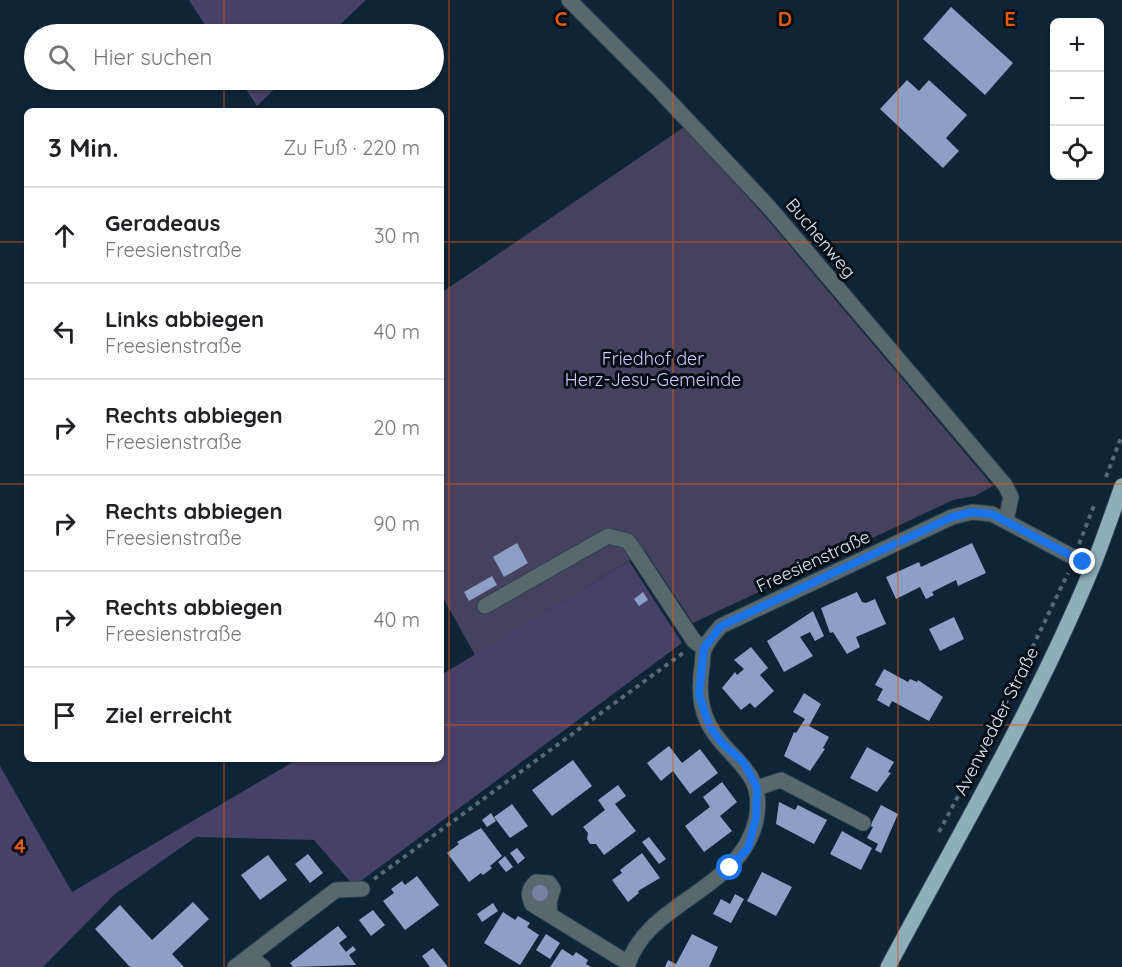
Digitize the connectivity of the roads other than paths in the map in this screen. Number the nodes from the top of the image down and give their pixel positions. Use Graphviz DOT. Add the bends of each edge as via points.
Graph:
graph roads {
  1 [pos="569,0"];
  2 [pos="1122,486"];
  3 [pos="1006,521"];
  4 [pos="1092,567"];
  5 [pos="485,606"];
  6 [pos="704,648"];
  7 [pos="757,788"];
  8 [pos="863,823"];
  9 [pos="362,889"];
  10 [pos="550,914"];
  11 [pos="239,964"];
  12 [pos="627,965"];
  13 [pos="263,967"];
  14 [pos="888,967"];
  1 -- 3 [label="street, Buchenweg" via="768,206 1005,485 1011,497"];
  2 -- 4 [label="main road, Avenwedder Straße"];
  3 -- 4 [label="street, Freesienstraße"];
  3 -- 6 [label="street, Freesienstraße" via="992,514 972,512 952,517 721,626"];
  4 -- 14 [label="main road, Avenwedder Straße" via="1006,747"];
  5 -- 6 [label="street" via="608,536 628,541 694,641"];
  6 -- 7 [label="street" via="699,694 709,725 744,763"];
  7 -- 8 [label="street" via="781,780"];
  7 -- 12 [label="street" via="756,818 748,848 730,868 659,921 642,939"];
  9 -- 11 [label="street" via="336,890"];
  10 -- 12 [label="street"];
  11 -- 13 [label="street" via="257,962"];
}
